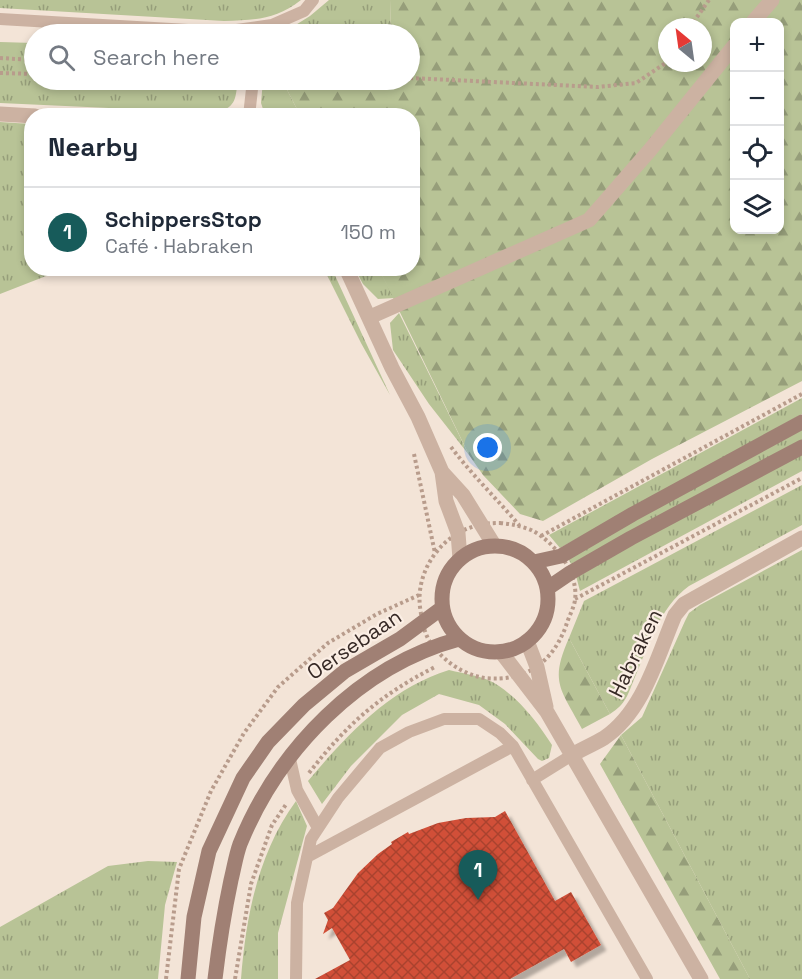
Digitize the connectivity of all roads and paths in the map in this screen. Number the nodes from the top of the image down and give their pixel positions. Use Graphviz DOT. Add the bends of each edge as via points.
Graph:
graph roads {
  1 [pos="313,0"];
  2 [pos="709,0"];
  3 [pos="772,0"];
  4 [pos="696,18"];
  5 [pos="756,18"];
  6 [pos="0,19"];
  7 [pos="85,24"];
  8 [pos="274,24"];
  9 [pos="730,52"];
  10 [pos="0,58"];
  11 [pos="24,59"];
  12 [pos="658,68"];
  13 [pos="0,73"];
  14 [pos="24,74"];
  15 [pos="420,78"];
  16 [pos="240,90"];
  17 [pos="252,90"];
  18 [pos="251,102"];
  19 [pos="250,108"];
  20 [pos="0,114"];
  21 [pos="24,115"];
  22 [pos="350,276"];
  23 [pos="370,317"];
  24 [pos="802,394"];
  25 [pos="802,422"];
  26 [pos="446,441"];
  27 [pos="802,447"];
  28 [pos="413,448"];
  29 [pos="442,472"];
  30 [pos="802,478"];
  31 [pos="480,524"];
  32 [pos="520,526"];
  33 [pos="458,533"];
  34 [pos="541,536"];
  35 [pos="802,538"];
  36 [pos="494,546"];
  37 [pos="435,553"];
  38 [pos="561,556"];
  39 [pos="460,559"];
  40 [pos="534,562"];
  41 [pos="570,573"];
  42 [pos="548,588"];
  43 [pos="575,599"];
  44 [pos="442,608"];
  45 [pos="422,624"];
  46 [pos="459,639"];
  47 [pos="527,641"];
  48 [pos="433,646"];
  49 [pos="501,652"];
  50 [pos="537,667"];
  51 [pos="519,676"];
  52 [pos="547,712"];
  53 [pos="513,746"];
  54 [pos="572,755"];
  55 [pos="290,759"];
  56 [pos="532,780"];
  57 [pos="318,828"];
  58 [pos="307,856"];
  59 [pos="188,979"];
  60 [pos="215,979"];
  61 [pos="296,979"];
  62 [pos="647,979"];
  63 [pos="701,979"];
  1 -- 8 [label="lane" via="304,10"];
  2 -- 4 [label="path"];
  3 -- 5 [label="street"];
  6 -- 7 [label="lane"];
  9 -- 23 [label="street" via="589,220"];
  10 -- 11 [label="path"];
  12 -- 15 [label="path" via="636,83 598,87"];
  13 -- 14 [label="path"];
  16 -- 18 [label="path"];
  17 -- 18 [label="lane"];
  18 -- 19 [label="lane"];
  20 -- 21 [label="street"];
  22 -- 23 [label="street"];
  23 -- 29 [label="street"];
  24 -- 34 [label="path"];
  25 -- 38 [label="main road"];
  26 -- 32 [label="path"];
  27 -- 41 [label="main road"];
  28 -- 37 [label="path"];
  29 -- 31 [label="street" via="463,495"];
  29 -- 33 [label="street" via="446,501"];
  30 -- 43 [label="path"];
  31 -- 32 [label="path"];
  31 -- 33 [label="path"];
  31 -- 36 [label="street"];
  32 -- 34 [label="path"];
  33 -- 37 [label="path"];
  33 -- 39 [label="street"];
  34 -- 38 [label="path"];
  35 -- 54 [label="street, Habraken" via="684,604 675,615 642,695 627,718 605,738"];
  36 -- 39 [label="main road" via="476,549"];
  36 -- 40 [label="main road" via="515,549"];
  37 -- 45 [label="path" via="423,573 418,595"];
  38 -- 40 [label="main road"];
  38 -- 41 [label="path"];
  39 -- 44 [label="main road" via="442,590"];
  40 -- 42 [label="main road"];
  41 -- 42 [label="main road"];
  41 -- 43 [label="path"];
  42 -- 47 [label="main road" via="548,607 542,625"];
  43 -- 50 [label="path" via="554,652"];
  44 -- 45 [label="main road, Oersebaan"];
  44 -- 46 [label="main road"];
  45 -- 48 [label="path"];
  45 -- 59 [label="main road, Oersebaan" via="345,671 304,705 268,742 243,778 209,851 194,917"];
  46 -- 48 [label="main road, Oersebaan"];
  46 -- 49 [label="main road" via="478,650"];
  47 -- 49 [label="main road"];
  47 -- 50 [label="street"];
  48 -- 51 [label="path" via="447,661 478,677"];
  48 -- 55 [label="main road, Oersebaan" via="359,687 307,735"];
  49 -- 51 [label="street"];
  50 -- 51 [label="path"];
  50 -- 52 [label="street"];
  51 -- 52 [label="street"];
  52 -- 54 [label="street"];
  53 -- 56 [label="lane"];
  53 -- 57 [label="lane" via="479,719 444,719 410,732 380,748"];
  53 -- 58 [label="lane"];
  54 -- 56 [label="lane"];
  54 -- 63 [label="street"];
  55 -- 57 [label="lane" via="297,790"];
  55 -- 60 [label="main road, Oersebaan" via="264,795 239,846 221,927"];
  56 -- 62 [label="lane"];
  57 -- 58 [label="lane"];
  58 -- 61 [label="lane" via="297,903"];
}
